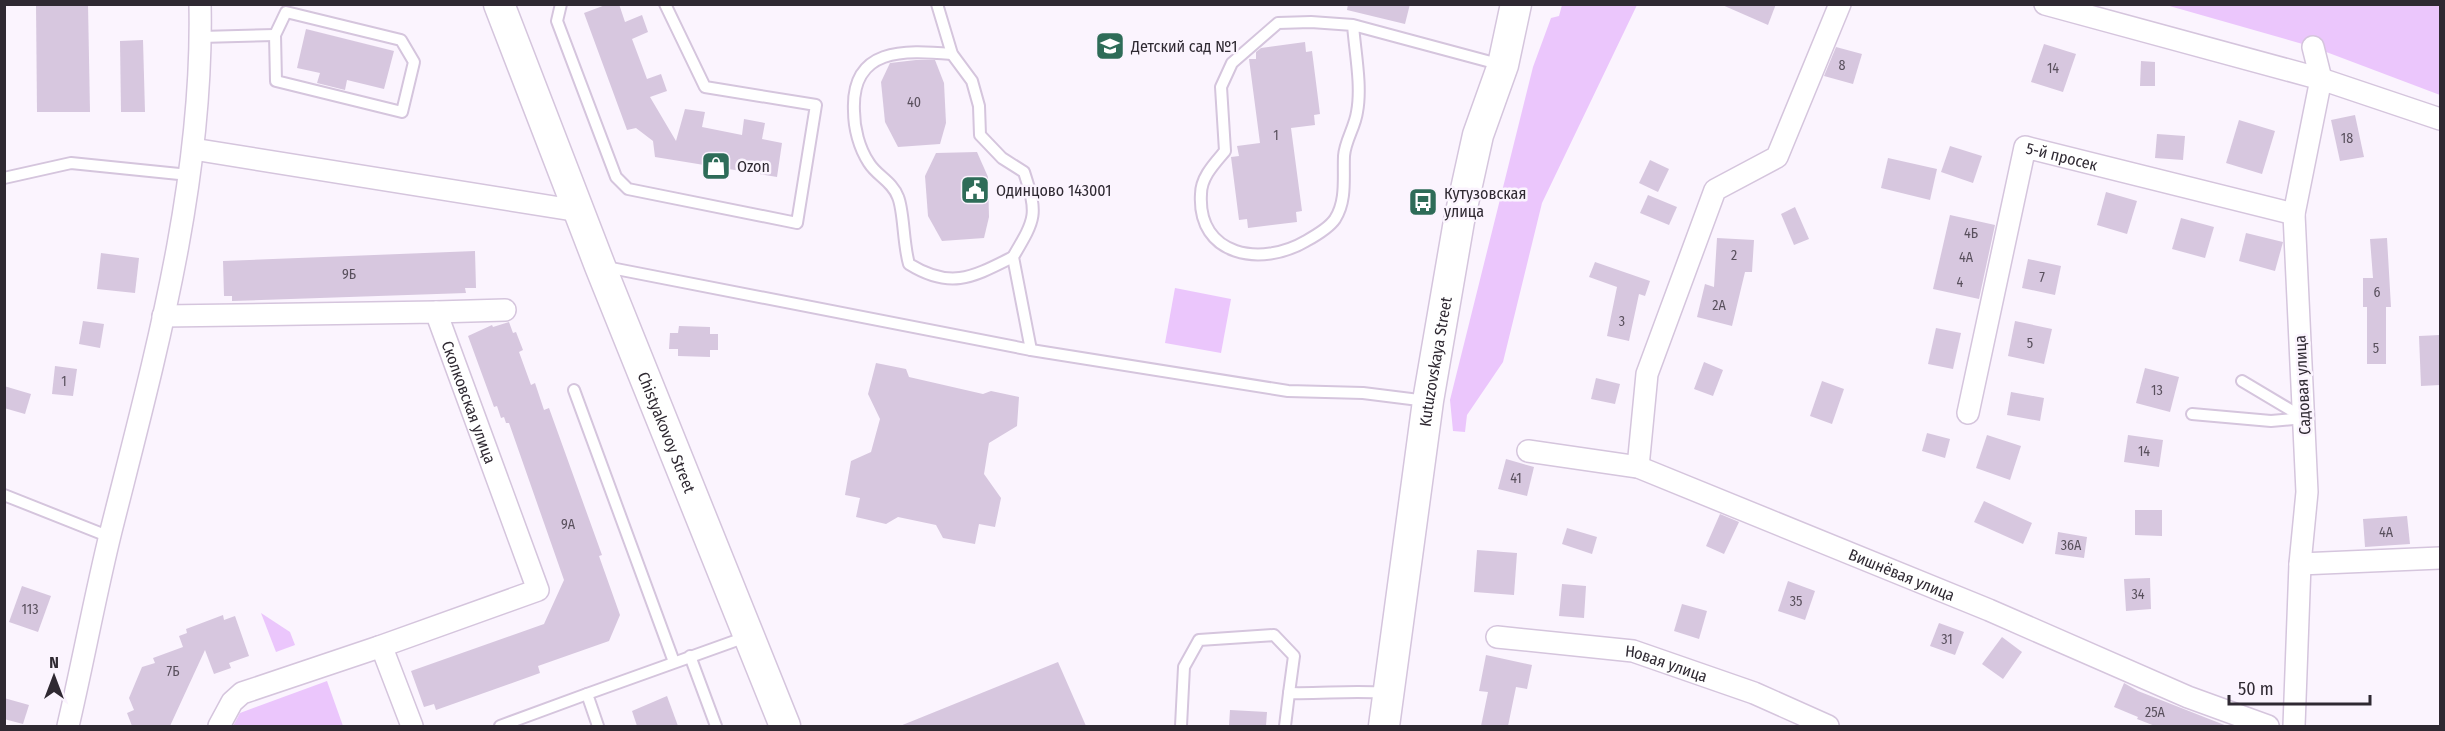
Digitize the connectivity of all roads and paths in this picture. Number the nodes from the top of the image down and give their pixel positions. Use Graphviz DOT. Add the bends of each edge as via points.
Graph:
graph roads {
  1 [pos="200,4"];
  2 [pos="499,4"];
  3 [pos="561,4"];
  4 [pos="665,4"];
  5 [pos="937,4"];
  6 [pos="1516,4"];
  7 [pos="1840,4"];
  8 [pos="2045,4"];
  9 [pos="1353,25"];
  10 [pos="275,35"];
  11 [pos="201,37"];
  12 [pos="2313,47"];
  13 [pos="952,54"];
  14 [pos="1503,65"];
  15 [pos="2321,80"];
  16 [pos="2440,119"];
  17 [pos="193,149"];
  18 [pos="189,174"];
  19 [pos="4,178"];
  20 [pos="579,211"];
  21 [pos="2294,214"];
  22 [pos="1013,257"];
  23 [pos="600,266"];
  24 [pos="505,310"];
  25 [pos="436,312"];
  26 [pos="163,316"];
  27 [pos="1031,350"];
  28 [pos="2242,381"];
  29 [pos="574,390"];
  30 [pos="1428,401"];
  31 [pos="1968,413"];
  32 [pos="2192,414"];
  33 [pos="2304,418"];
  34 [pos="1528,451"];
  35 [pos="1638,467"];
  36 [pos="4,495"];
  37 [pos="110,537"];
  38 [pos="2440,558"];
  39 [pos="2300,564"];
  40 [pos="749,636"];
  41 [pos="1497,637"];
  42 [pos="379,647"];
  43 [pos="690,656"];
  44 [pos="674,662"];
  45 [pos="1289,693"];
  46 [pos="1388,693"];
  47 [pos="587,694"];
  48 [pos="68,726"];
  49 [pos="219,726"];
  50 [pos="412,726"];
  51 [pos="500,726"];
  52 [pos="598,726"];
  53 [pos="716,726"];
  54 [pos="785,726"];
  55 [pos="1181,726"];
  56 [pos="1285,726"];
  57 [pos="1384,726"];
  58 [pos="1828,726"];
  59 [pos="2268,726"];
  60 [pos="2294,726"];
  1 -- 11 [label="street"];
  2 -- 20 [label="street, Chistyakovoy Street"];
  3 -- 4 [label="lane" via="557,21 615,177 628,189 797,223 816,105 705,87"];
  5 -- 13 [label="lane"];
  6 -- 14 [label="street, Kutuzovskaya Street"];
  7 -- 35 [label="street" via="1777,157 1715,190 1647,374"];
  8 -- 15 [label="street"];
  9 -- 9 [label="lane" via="1278,23 1232,63 1221,87 1225,151 1207,173 1200,193 1204,218 1226,248 1268,256 1292,250 1335,219 1345,190 1344,154 1358,112"];
  9 -- 14 [label="lane"];
  10 -- 10 [label="lane" via="276,81 402,112 414,62 401,40 286,12"];
  10 -- 11 [label="lane"];
  11 -- 17 [label="street"];
  12 -- 15 [label="street, Садовая улица"];
  13 -- 22 [label="lane" via="972,81 980,106 980,135 1002,158 1024,172 1035,206 1029,230"];
  13 -- 22 [label="lane" via="917,51 867,64 853,90 857,136 869,164 891,183 900,199 903,246 909,264 929,276 971,278"];
  14 -- 30 [label="street, Kutuzovskaya Street" via="1478,135"];
  15 -- 16 [label="street"];
  15 -- 21 [label="street, Садовая улица"];
  17 -- 18 [label="street"];
  17 -- 20 [label="street"];
  18 -- 19 [label="lane" via="71,163"];
  18 -- 26 [label="street"];
  20 -- 23 [label="street, Chistyakovoy Street"];
  21 -- 31 [label="street, 5-й просек" via="2025,147"];
  21 -- 33 [label="street, Садовая улица"];
  22 -- 27 [label="lane"];
  23 -- 27 [label="lane"];
  23 -- 40 [label="street, Chistyakovoy Street"];
  24 -- 25 [label="street"];
  25 -- 26 [label="street"];
  25 -- 42 [label="street, Сколковская улица" via="538,590"];
  26 -- 37 [label="street"];
  27 -- 30 [label="lane" via="1287,391 1363,393"];
  28 -- 33 [label="lane"];
  29 -- 44 [label="lane"];
  30 -- 46 [label="street, Kutuzovskaya Street"];
  32 -- 33 [label="lane" via="2271,421"];
  33 -- 39 [label="street, Садовая улица" via="2307,492"];
  34 -- 35 [label="street, Вишнёвая улица"];
  35 -- 59 [label="street, Вишнёвая улица" via="1989,610 2188,697"];
  36 -- 37 [label="lane"];
  37 -- 48 [label="street"];
  38 -- 39 [label="street"];
  39 -- 60 [label="street, Садовая улица"];
  40 -- 43 [label="lane"];
  40 -- 54 [label="street, Chistyakovoy Street"];
  41 -- 58 [label="street, Новая улица" via="1633,651 1754,693"];
  42 -- 49 [label="street, Сколковская улица" via="242,693 232,702"];
  42 -- 50 [label="street"];
  43 -- 44 [label="lane"];
  43 -- 53 [label="lane"];
  44 -- 47 [label="lane"];
  45 -- 46 [label="lane"];
  45 -- 55 [label="lane" via="1294,656 1274,635 1199,640 1184,667"];
  45 -- 56 [label="lane"];
  46 -- 57 [label="street, Kutuzovskaya Street"];
  47 -- 51 [label="lane"];
  47 -- 52 [label="lane"];
}
